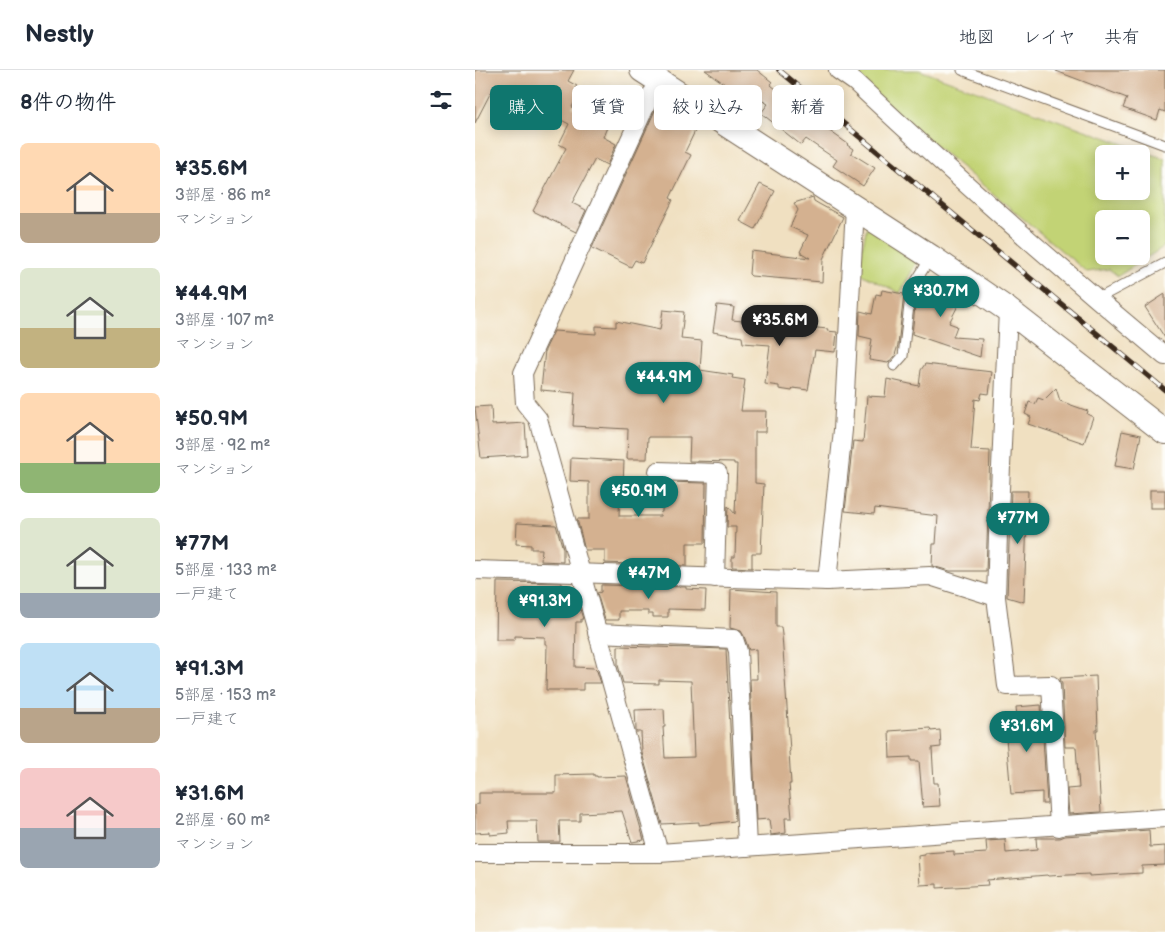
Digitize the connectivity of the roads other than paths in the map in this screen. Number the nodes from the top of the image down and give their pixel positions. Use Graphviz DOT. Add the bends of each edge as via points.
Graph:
graph roads {
  1 [pos="642,70"];
  2 [pos="838,70"];
  3 [pos="962,70"];
  4 [pos="661,83"];
  5 [pos="1165,145"];
  6 [pos="855,207"];
  7 [pos="931,257"];
  8 [pos="1165,262"];
  9 [pos="1097,299"];
  10 [pos="1008,310"];
  11 [pos="1165,356"];
  12 [pos="895,366"];
  13 [pos="1165,432"];
  14 [pos="658,471"];
  15 [pos="475,570"];
  16 [pos="581,574"];
  17 [pos="715,578"];
  18 [pos="827,581"];
  19 [pos="996,597"];
  20 [pos="597,632"];
  21 [pos="1165,818"];
  22 [pos="1059,827"];
  23 [pos="747,847"];
  24 [pos="475,853"];
  25 [pos="659,853"];
  1 -- 4 [label="street"];
  2 -- 9 [label="street"];
  3 -- 5 [label="lane"];
  4 -- 6 [label="street"];
  4 -- 16 [label="street" via="650,96 523,373 525,403 538,419"];
  6 -- 7 [label="street"];
  6 -- 18 [label="street" via="843,430"];
  7 -- 10 [label="street"];
  7 -- 12 [label="lane" via="909,297 903,356"];
  8 -- 9 [label="lane"];
  9 -- 11 [label="street"];
  10 -- 13 [label="street"];
  10 -- 19 [label="street"];
  14 -- 17 [label="street" via="718,473"];
  15 -- 16 [label="street"];
  16 -- 17 [label="street"];
  16 -- 20 [label="street"];
  17 -- 18 [label="street"];
  18 -- 19 [label="street" via="930,576"];
  19 -- 22 [label="street" via="1007,686 1051,685"];
  20 -- 23 [label="street" via="734,639 738,651"];
  20 -- 25 [label="street"];
  21 -- 22 [label="street"];
  22 -- 23 [label="street"];
  23 -- 25 [label="street"];
  24 -- 25 [label="street"];
}
